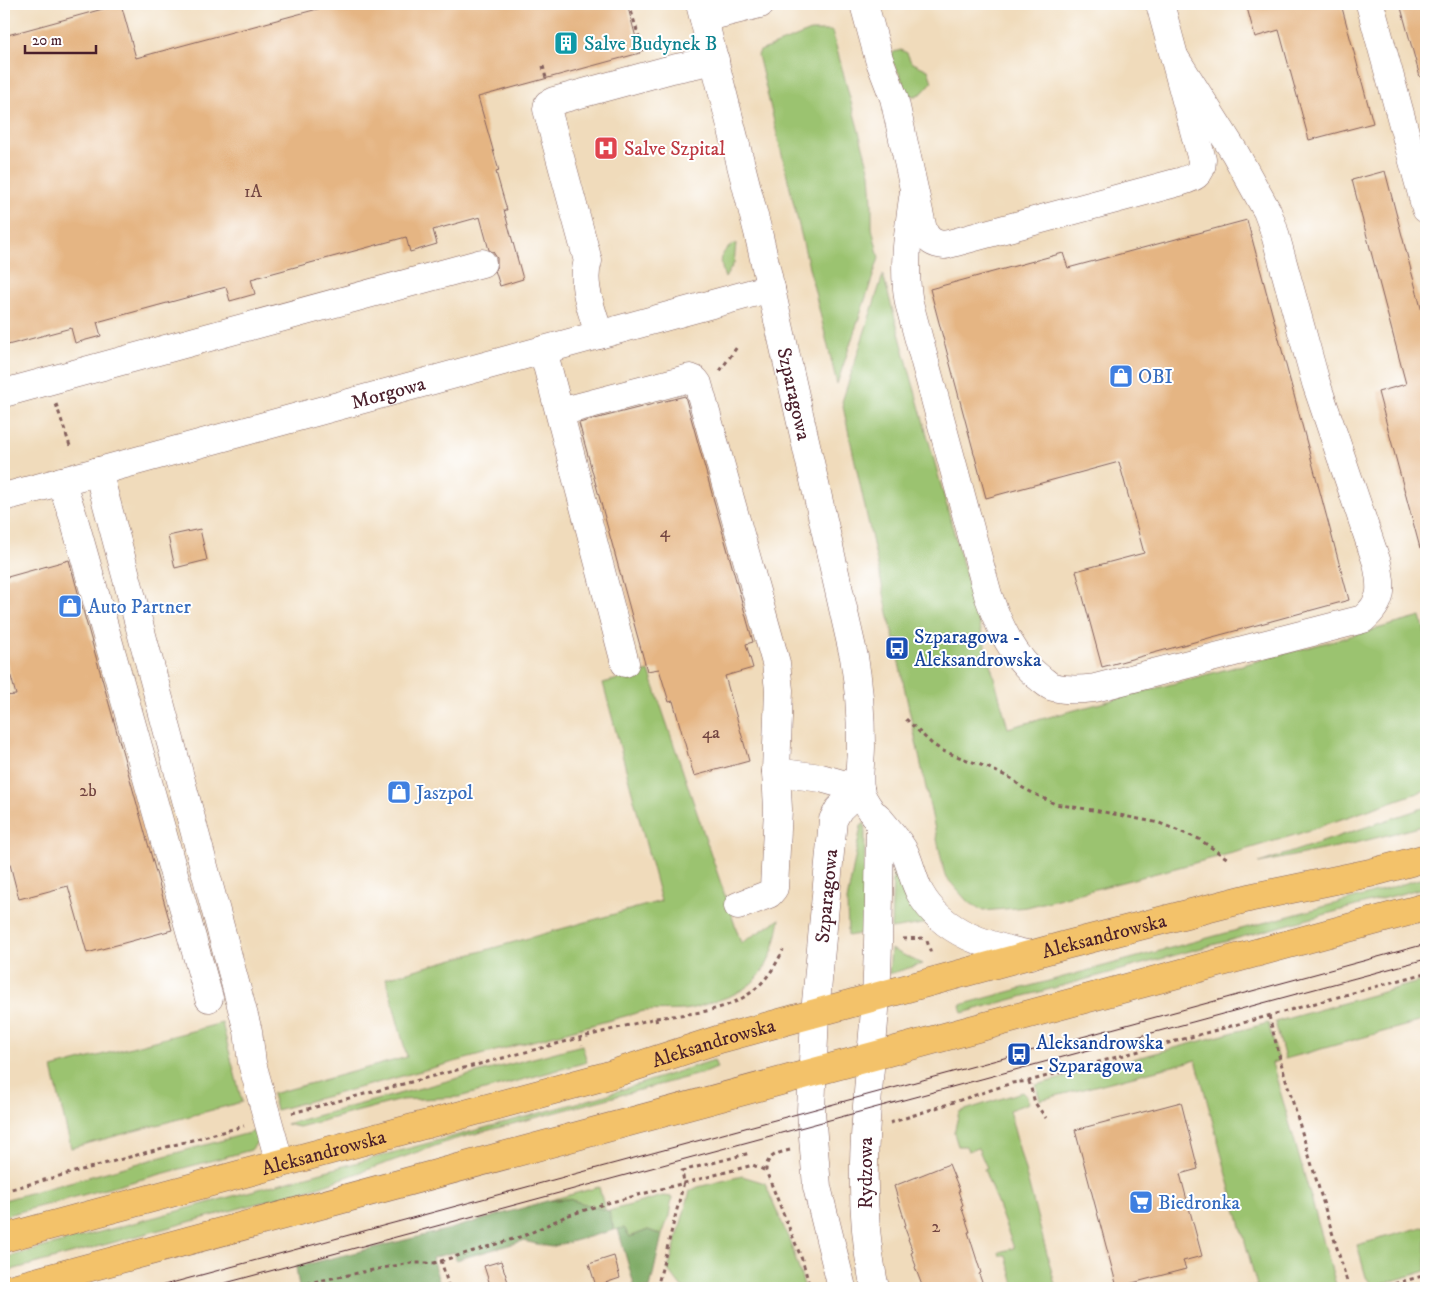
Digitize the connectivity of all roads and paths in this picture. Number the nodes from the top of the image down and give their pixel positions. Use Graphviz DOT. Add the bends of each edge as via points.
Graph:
graph roads {
  1 [pos="629,4"];
  2 [pos="760,4"];
  3 [pos="864,4"];
  4 [pos="1160,4"];
  5 [pos="1370,4"];
  6 [pos="702,11"];
  7 [pos="642,49"];
  8 [pos="1174,58"];
  9 [pos="715,60"];
  10 [pos="914,191"];
  11 [pos="1426,210"];
  12 [pos="482,262"];
  13 [pos="771,288"];
  14 [pos="599,335"];
  15 [pos="736,347"];
  16 [pos="543,350"];
  17 [pos="720,370"];
  18 [pos="48,381"];
  19 [pos="4,393"];
  20 [pos="560,412"];
  21 [pos="70,446"];
  22 [pos="98,471"];
  23 [pos="61,481"];
  24 [pos="4,497"];
  25 [pos="625,662"];
  26 [pos="906,720"];
  27 [pos="776,772"];
  28 [pos="860,790"];
  29 [pos="876,816"];
  30 [pos="1426,858"];
  31 [pos="1228,859"];
  32 [pos="738,906"];
  33 [pos="1426,907"];
  34 [pos="900,939"];
  35 [pos="783,950"];
  36 [pos="1030,955"];
  37 [pos="933,961"];
  38 [pos="1426,973"];
  39 [pos="876,997"];
  40 [pos="209,998"];
  41 [pos="815,1013"];
  42 [pos="1269,1016"];
  43 [pos="656,1018"];
  44 [pos="657,1025"];
  45 [pos="580,1038"];
  46 [pos="582,1044"];
  47 [pos="871,1057"];
  48 [pos="812,1072"];
  49 [pos="1029,1081"];
  50 [pos="1046,1118"];
  51 [pos="268,1120"];
  52 [pos="882,1126"];
  53 [pos="791,1149"];
  54 [pos="750,1153"];
  55 [pos="280,1164"];
  56 [pos="766,1171"];
  57 [pos="684,1182"];
  58 [pos="4,1191"];
  59 [pos="4,1238"];
  60 [pos="441,1260"];
  61 [pos="1426,1275"];
  62 [pos="307,1283"];
  63 [pos="13,1288"];
  64 [pos="284,1288"];
  65 [pos="308,1288"];
  66 [pos="449,1288"];
  67 [pos="656,1288"];
  68 [pos="810,1288"];
  69 [pos="842,1288"];
  70 [pos="875,1288"];
  71 [pos="1349,1288"];
  72 [pos="1379,1288"];
  1 -- 7 [label="path"];
  2 -- 6 [label="street"];
  3 -- 10 [label="street" via="894,98"];
  4 -- 8 [label="street"];
  5 -- 11 [label="street"];
  6 -- 9 [label="street, Szparagowa"];
  8 -- 10 [label="street" via="1202,160 1199,173 1193,178 946,245 936,245 927,238"];
  8 -- 10 [label="street" via="1239,161 1273,227 1316,383 1377,563 1380,596 1374,609 1363,619 1095,688 1074,691 1052,687 1035,674 1008,640 988,595 909,303 905,267"];
  9 -- 13 [label="street, Szparagowa"];
  9 -- 14 [label="street" via="644,76 548,104 588,261 586,286"];
  12 -- 18 [label="street"];
  13 -- 14 [label="street, Morgowa"];
  13 -- 28 [label="street, Szparagowa" via="857,672"];
  14 -- 16 [label="street, Morgowa"];
  15 -- 17 [label="path"];
  16 -- 20 [label="street"];
  16 -- 22 [label="street, Morgowa"];
  18 -- 19 [label="street"];
  18 -- 21 [label="path"];
  20 -- 25 [label="street"];
  20 -- 27 [label="street" via="690,378 698,384 776,663 779,690"];
  22 -- 23 [label="street, Morgowa"];
  22 -- 51 [label="street" via="248,1031 252,1064"];
  23 -- 24 [label="street, Morgowa"];
  23 -- 40 [label="street"];
  26 -- 31 [label="path" via="943,751 989,768 1055,804 1159,823 1199,839"];
  27 -- 28 [label="street" via="821,778"];
  27 -- 32 [label="street" via="778,809 774,888 769,894"];
  28 -- 29 [label="street"];
  28 -- 41 [label="street, Szparagowa" via="839,809 833,820"];
  29 -- 36 [label="street" via="900,844 919,892 940,918 955,930 984,944"];
  29 -- 39 [label="street" via="880,835"];
  30 -- 36 [label="main road, Aleksandrowska" via="1253,897"];
  33 -- 47 [label="main road"];
  34 -- 37 [label="path" via="926,938"];
  35 -- 43 [label="path" via="777,964 753,993 712,1011"];
  36 -- 39 [label="main road, Aleksandrowska"];
  38 -- 42 [label="path"];
  39 -- 41 [label="main road, Aleksandrowska"];
  39 -- 47 [label="street, Rydzowa"];
  41 -- 48 [label="street, Szparagowa"];
  41 -- 55 [label="main road, Aleksandrowska" via="720,1039 606,1076"];
  42 -- 49 [label="path"];
  42 -- 71 [label="path"];
  43 -- 44 [label="path"];
  43 -- 45 [label="path"];
  45 -- 46 [label="path"];
  45 -- 51 [label="path"];
  47 -- 48 [label="main road"];
  47 -- 70 [label="street, Rydzowa" via="863,1169 866,1244"];
  48 -- 63 [label="main road"];
  48 -- 69 [label="street" via="812,1125 818,1187"];
  49 -- 50 [label="path" via="1035,1103"];
  49 -- 52 [label="path" via="1012,1083"];
  51 -- 55 [label="street"];
  51 -- 58 [label="path"];
  53 -- 56 [label="path" via="773,1155 767,1161"];
  54 -- 57 [label="path" via="682,1171"];
  55 -- 59 [label="main road, Aleksandrowska"];
  56 -- 57 [label="path" via="753,1165"];
  56 -- 68 [label="path"];
  57 -- 60 [label="path" via="566,1216 526,1235"];
  57 -- 67 [label="path"];
  60 -- 62 [label="path"];
  60 -- 66 [label="path"];
  61 -- 72 [label="path"];
  62 -- 64 [label="path"];
  62 -- 65 [label="path"];
}
